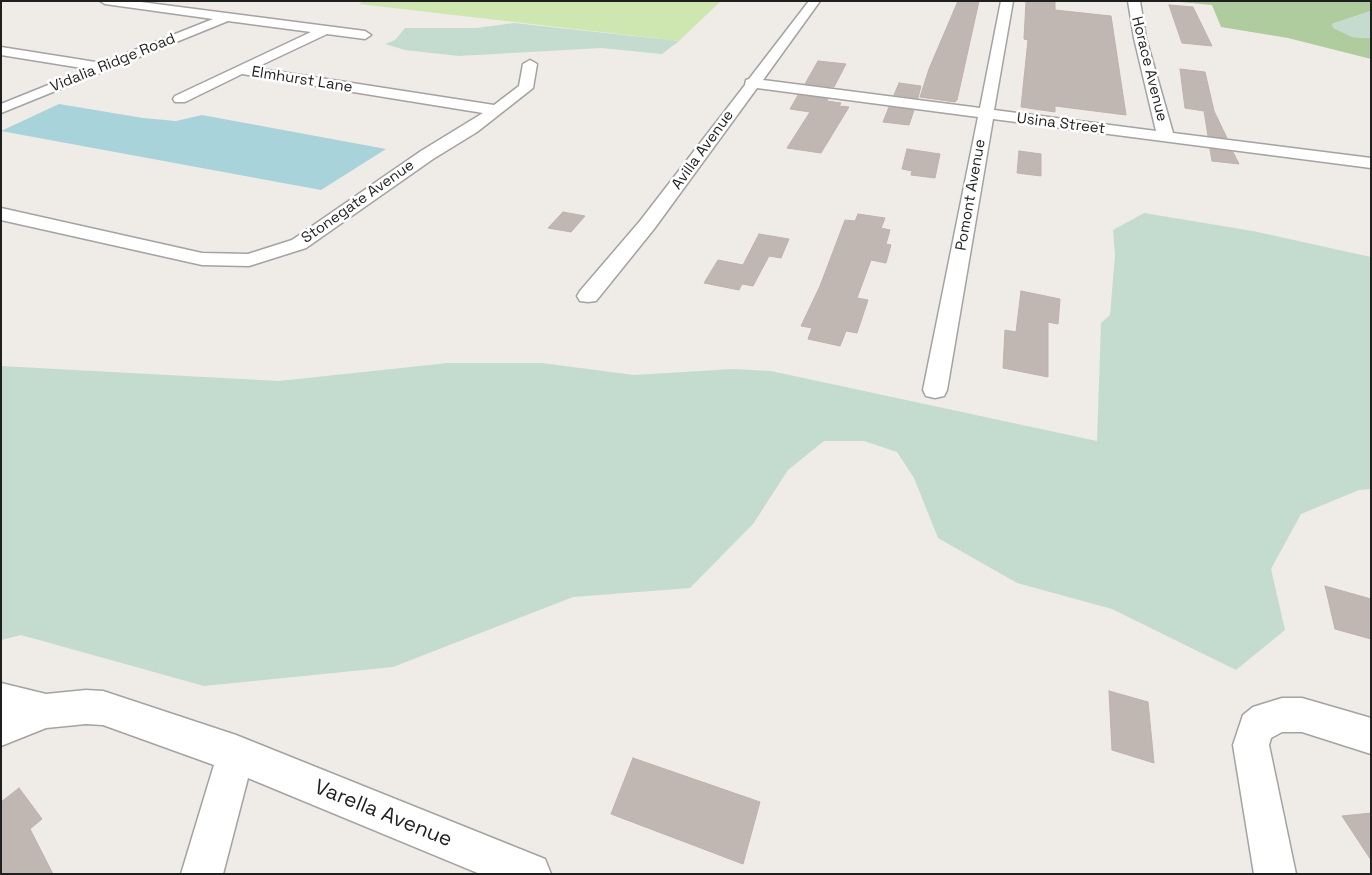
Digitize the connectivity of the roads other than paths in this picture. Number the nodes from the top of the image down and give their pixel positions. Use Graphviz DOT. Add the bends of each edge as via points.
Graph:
graph roads {
  1 [pos="104,1"];
  2 [pos="815,1"];
  3 [pos="1007,1"];
  4 [pos="1134,1"];
  5 [pos="226,18"];
  6 [pos="325,30"];
  7 [pos="365,35"];
  8 [pos="1,51"];
  9 [pos="530,64"];
  10 [pos="103,67"];
  11 [pos="240,70"];
  12 [pos="752,83"];
  13 [pos="180,99"];
  14 [pos="1,109"];
  15 [pos="496,110"];
  16 [pos="986,114"];
  17 [pos="1166,137"];
  18 [pos="1371,163"];
  19 [pos="1,214"];
  20 [pos="588,296"];
  21 [pos="935,390"];
  22 [pos="1,700"];
  23 [pos="46,711"];
  24 [pos="1,728"];
  25 [pos="1371,736"];
  26 [pos="236,754"];
  27 [pos="202,874"];
  28 [pos="530,874"];
  29 [pos="1276,874"];
  1 -- 5 [label="street"];
  2 -- 12 [label="street, Avilla Avenue"];
  3 -- 16 [label="street, Pomont Avenue"];
  4 -- 17 [label="street, Horace Avenue" via="1140,38"];
  5 -- 6 [label="street"];
  5 -- 10 [label="street, Vidalia Ridge Road"];
  6 -- 7 [label="street"];
  6 -- 11 [label="street, Elmhurst Lane"];
  8 -- 10 [label="street"];
  9 -- 15 [label="street, Stonegate Avenue" via="526,88"];
  10 -- 14 [label="street, Vidalia Ridge Road"];
  11 -- 13 [label="street"];
  11 -- 15 [label="street, Elmhurst Lane"];
  12 -- 16 [label="street, Usina Street"];
  12 -- 20 [label="street, Avilla Avenue" via="647,225"];
  15 -- 19 [label="street, Stonegate Avenue" via="299,244 249,260 202,259"];
  16 -- 17 [label="street, Usina Street"];
  16 -- 21 [label="street, Pomont Avenue"];
  17 -- 18 [label="street, Usina Street"];
  22 -- 23 [label="street"];
  23 -- 24 [label="street"];
  23 -- 26 [label="street, Varella Avenue" via="86,706 103,708"];
  25 -- 29 [label="street" via="1302,715 1266,719 1256,728 1251,745"];
  26 -- 27 [label="street"];
  26 -- 28 [label="street, Varella Avenue"];
}
